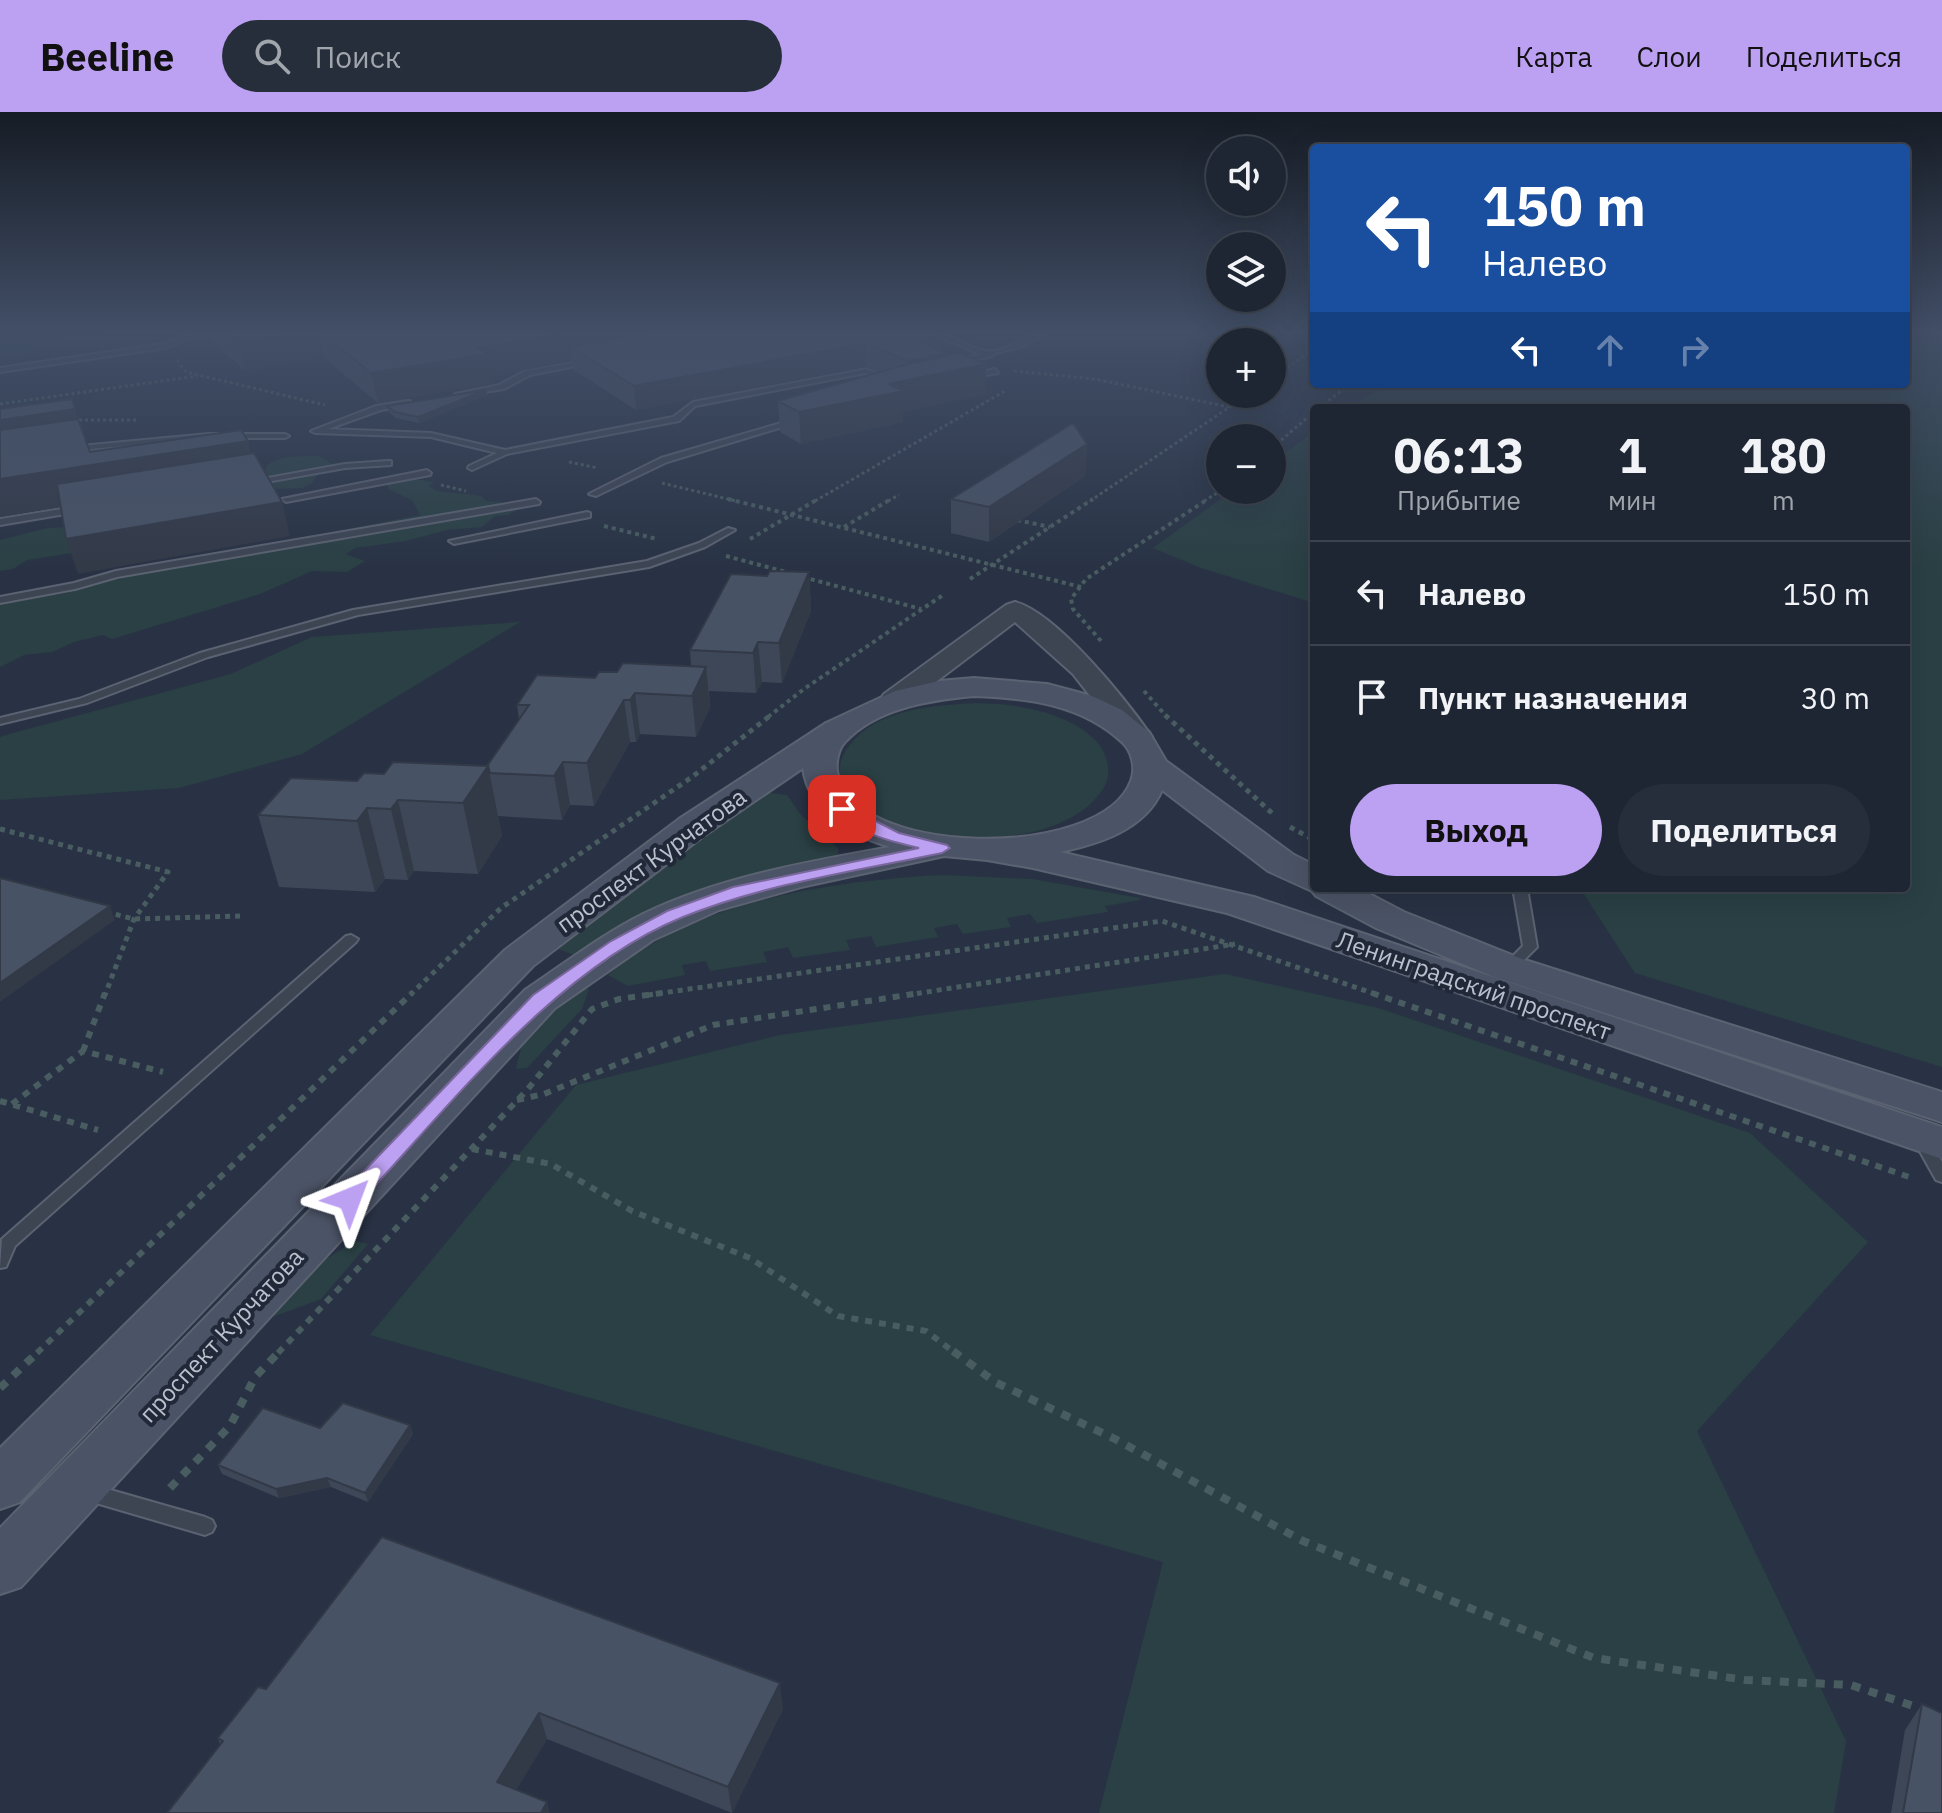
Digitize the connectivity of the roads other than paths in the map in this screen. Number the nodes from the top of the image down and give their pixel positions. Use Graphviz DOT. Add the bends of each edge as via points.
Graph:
graph roads {
  1 [pos="366,412"];
  2 [pos="684,412"];
  3 [pos="801,420"];
  4 [pos="285,436"];
  5 [pos="59,451"];
  6 [pos="505,452"];
  7 [pos="388,463"];
  8 [pos="472,468"];
  9 [pos="427,473"];
  10 [pos="235,484"];
  11 [pos="593,494"];
  12 [pos="286,499"];
  13 [pos="536,502"];
  14 [pos="94,507"];
  15 [pos="587,515"];
  16 [pos="0,522"];
  17 [pos="731,530"];
  18 [pos="454,541"];
  19 [pos="0,600"];
  20 [pos="894,700"];
  21 [pos="0,721"];
  22 [pos="840,728"];
  23 [pos="1144,752"];
  24 [pos="942,848"];
  25 [pos="1000,851"];
  26 [pos="1310,878"];
  27 [pos="1337,892"];
  28 [pos="1521,892"];
  29 [pos="351,939"];
  30 [pos="1508,968"];
  31 [pos="1934,1129"];
  32 [pos="1934,1179"];
  33 [pos="0,1262"];
  34 [pos="0,1485"];
  35 [pos="75,1489"];
  36 [pos="205,1526"];
  37 [pos="0,1568"];
  1 -- 6 [label="lane" via="315,431 431,435"];
  2 -- 6 [label="lane" via="676,419"];
  3 -- 11 [label="lane" via="664,460"];
  4 -- 5 [label="lane" via="208,436"];
  6 -- 8 [label="lane"];
  7 -- 10 [label="lane"];
  9 -- 12 [label="lane"];
  13 -- 19 [label="lane" via="116,574"];
  14 -- 16 [label="lane"];
  15 -- 18 [label="lane"];
  17 -- 21 [label="lane" via="649,564 357,612 204,655 83,701"];
  20 -- 22 [label="main road, проспект Курчатова"];
  20 -- 23 [label="main road, проспект Курчатова" via="984,687 1075,700 1111,716"];
  20 -- 23 [label="street" via="1015,610 1059,642 1103,687"];
  22 -- 24 [label="main road" via="823,750 819,774 830,798 855,820 894,837"];
  22 -- 34 [label="main road, проспект Курчатова" via="692,827 519,958"];
  23 -- 25 [label="main road" via="1148,786 1112,823 1042,846"];
  23 -- 26 [label="main road" via="1281,863"];
  24 -- 25 [label="main road"];
  24 -- 35 [label="main road, проспект Курчатова" via="739,891 674,915 618,945 540,999"];
  25 -- 31 [label="main road, Ленинградский проспект" via="1223,900"];
  27 -- 30 [label="main road, Ленинградский проспект"];
  28 -- 30 [label="lane" via="1530,947"];
  29 -- 33 [label="lane" via="8,1243"];
  30 -- 31 [label="main road, Ленинградский проспект"];
  31 -- 32 [label="lane"];
  35 -- 36 [label="lane"];
  35 -- 37 [label="main road, проспект Курчатова"];
}
